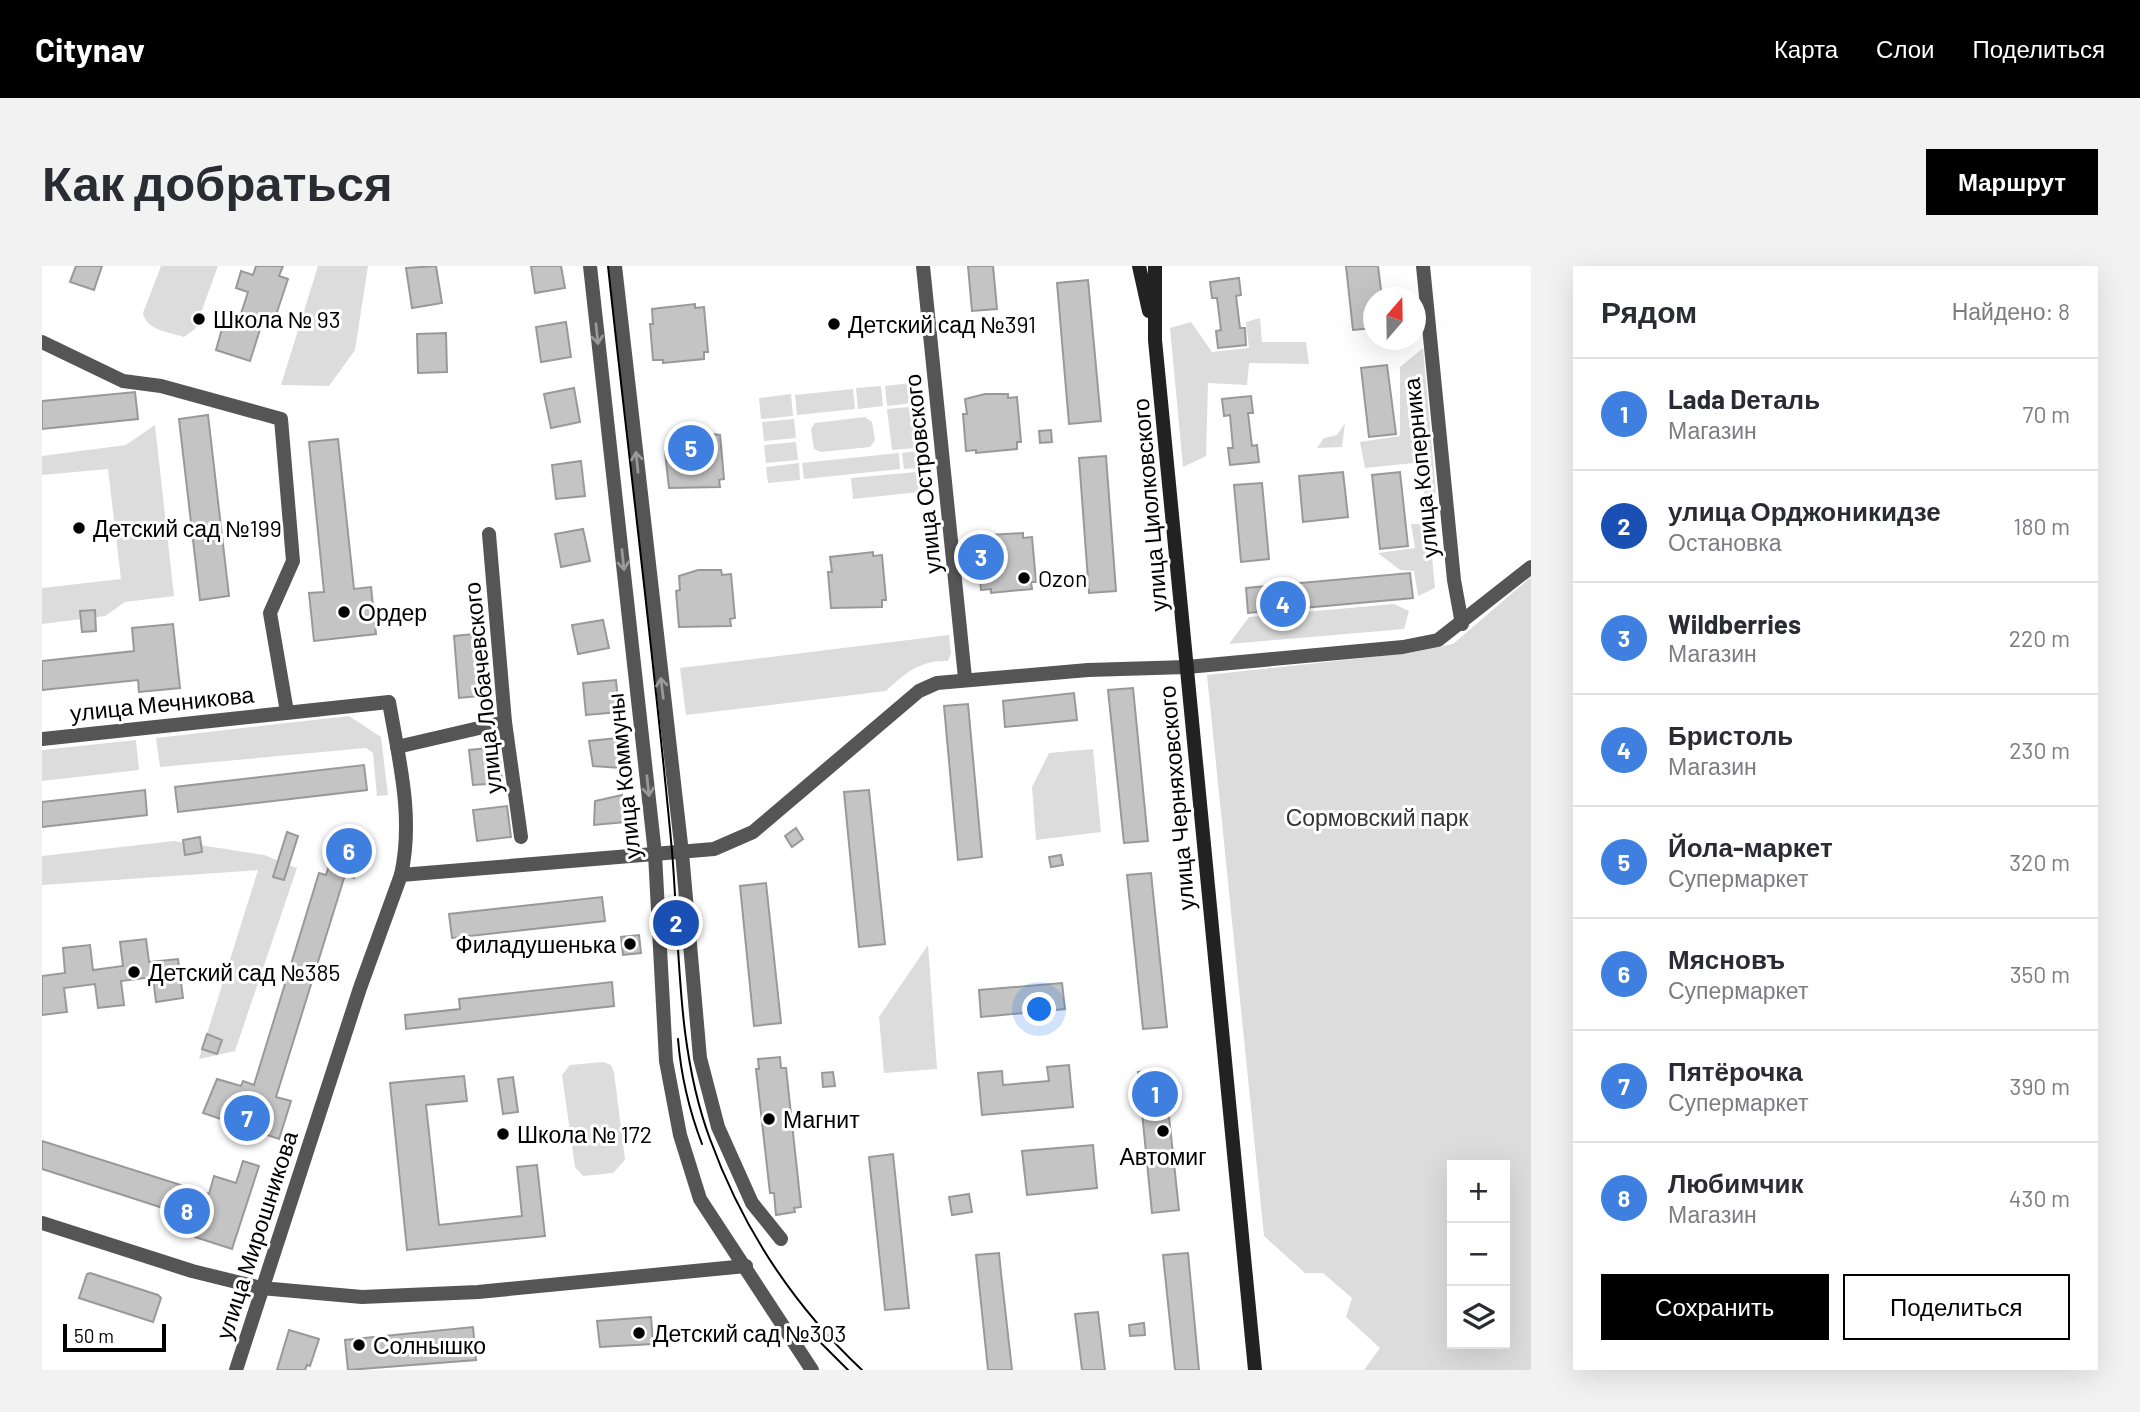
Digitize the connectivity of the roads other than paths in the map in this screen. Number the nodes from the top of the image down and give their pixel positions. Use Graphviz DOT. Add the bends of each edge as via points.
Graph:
graph roads {
  1 [pos="590,266"];
  2 [pos="615,266"];
  3 [pos="923,266"];
  4 [pos="1139,266"];
  5 [pos="1155,266"];
  6 [pos="1423,266"];
  7 [pos="1155,340"];
  8 [pos="42,342"];
  9 [pos="489,534"];
  10 [pos="1531,567"];
  11 [pos="1462,624"];
  12 [pos="1187,667"];
  13 [pos="965,678"];
  14 [pos="287,712"];
  15 [pos="505,722"];
  16 [pos="42,739"];
  17 [pos="397,747"];
  18 [pos="521,836"];
  19 [pos="677,853"];
  20 [pos="656,854"];
  21 [pos="401,875"];
  22 [pos="42,1223"];
  23 [pos="781,1239"];
  24 [pos="746,1265"];
  25 [pos="261,1288"];
  26 [pos="236,1370"];
  27 [pos="812,1370"];
  28 [pos="1255,1370"];
  1 -- 20 [label="street, улица Коммуны, one-way"];
  19 -- 2 [label="street, one-way"];
  3 -- 13 [label="street, улица Островского"];
  4 -- 7 [label="main road, улица Циолковского"];
  5 -- 7 [label="main road, улица Циолковского"];
  6 -- 11 [label="street, улица Коперника"];
  7 -- 12 [label="main road, улица Циолковского"];
  8 -- 14 [label="street, улица Мечникова" via="123,380 281,419 293,562 270,613"];
  9 -- 15 [label="street, улица Лобачевского"];
  10 -- 11 [label="street"];
  11 -- 12 [label="street" via="1438,640 1403,647"];
  12 -- 13 [label="street, улица Черняховского"];
  12 -- 28 [label="main road, улица Черняховского"];
  13 -- 19 [label="street, улица Черняховского" via="919,691 753,832 715,849"];
  14 -- 16 [label="street, улица Мечникова"];
  14 -- 17 [label="street, улица Мечникова" via="390,702"];
  15 -- 17 [label="street"];
  15 -- 18 [label="street, улица Лобачевского"];
  17 -- 21 [label="street, улица Мечникова" via="408,815"];
  19 -- 20 [label="street"];
  19 -- 23 [label="street" via="700,1058 718,1127 752,1203"];
  20 -- 21 [label="street"];
  20 -- 24 [label="street, улица Коммуны" via="666,1061 680,1135 701,1199"];
  21 -- 25 [label="street, улица Мирошникова"];
  22 -- 25 [label="street"];
  24 -- 25 [label="street" via="478,1292 362,1297"];
  24 -- 27 [label="street, улица Коммуны"];
  25 -- 26 [label="street, улица Мирошникова"];
}
